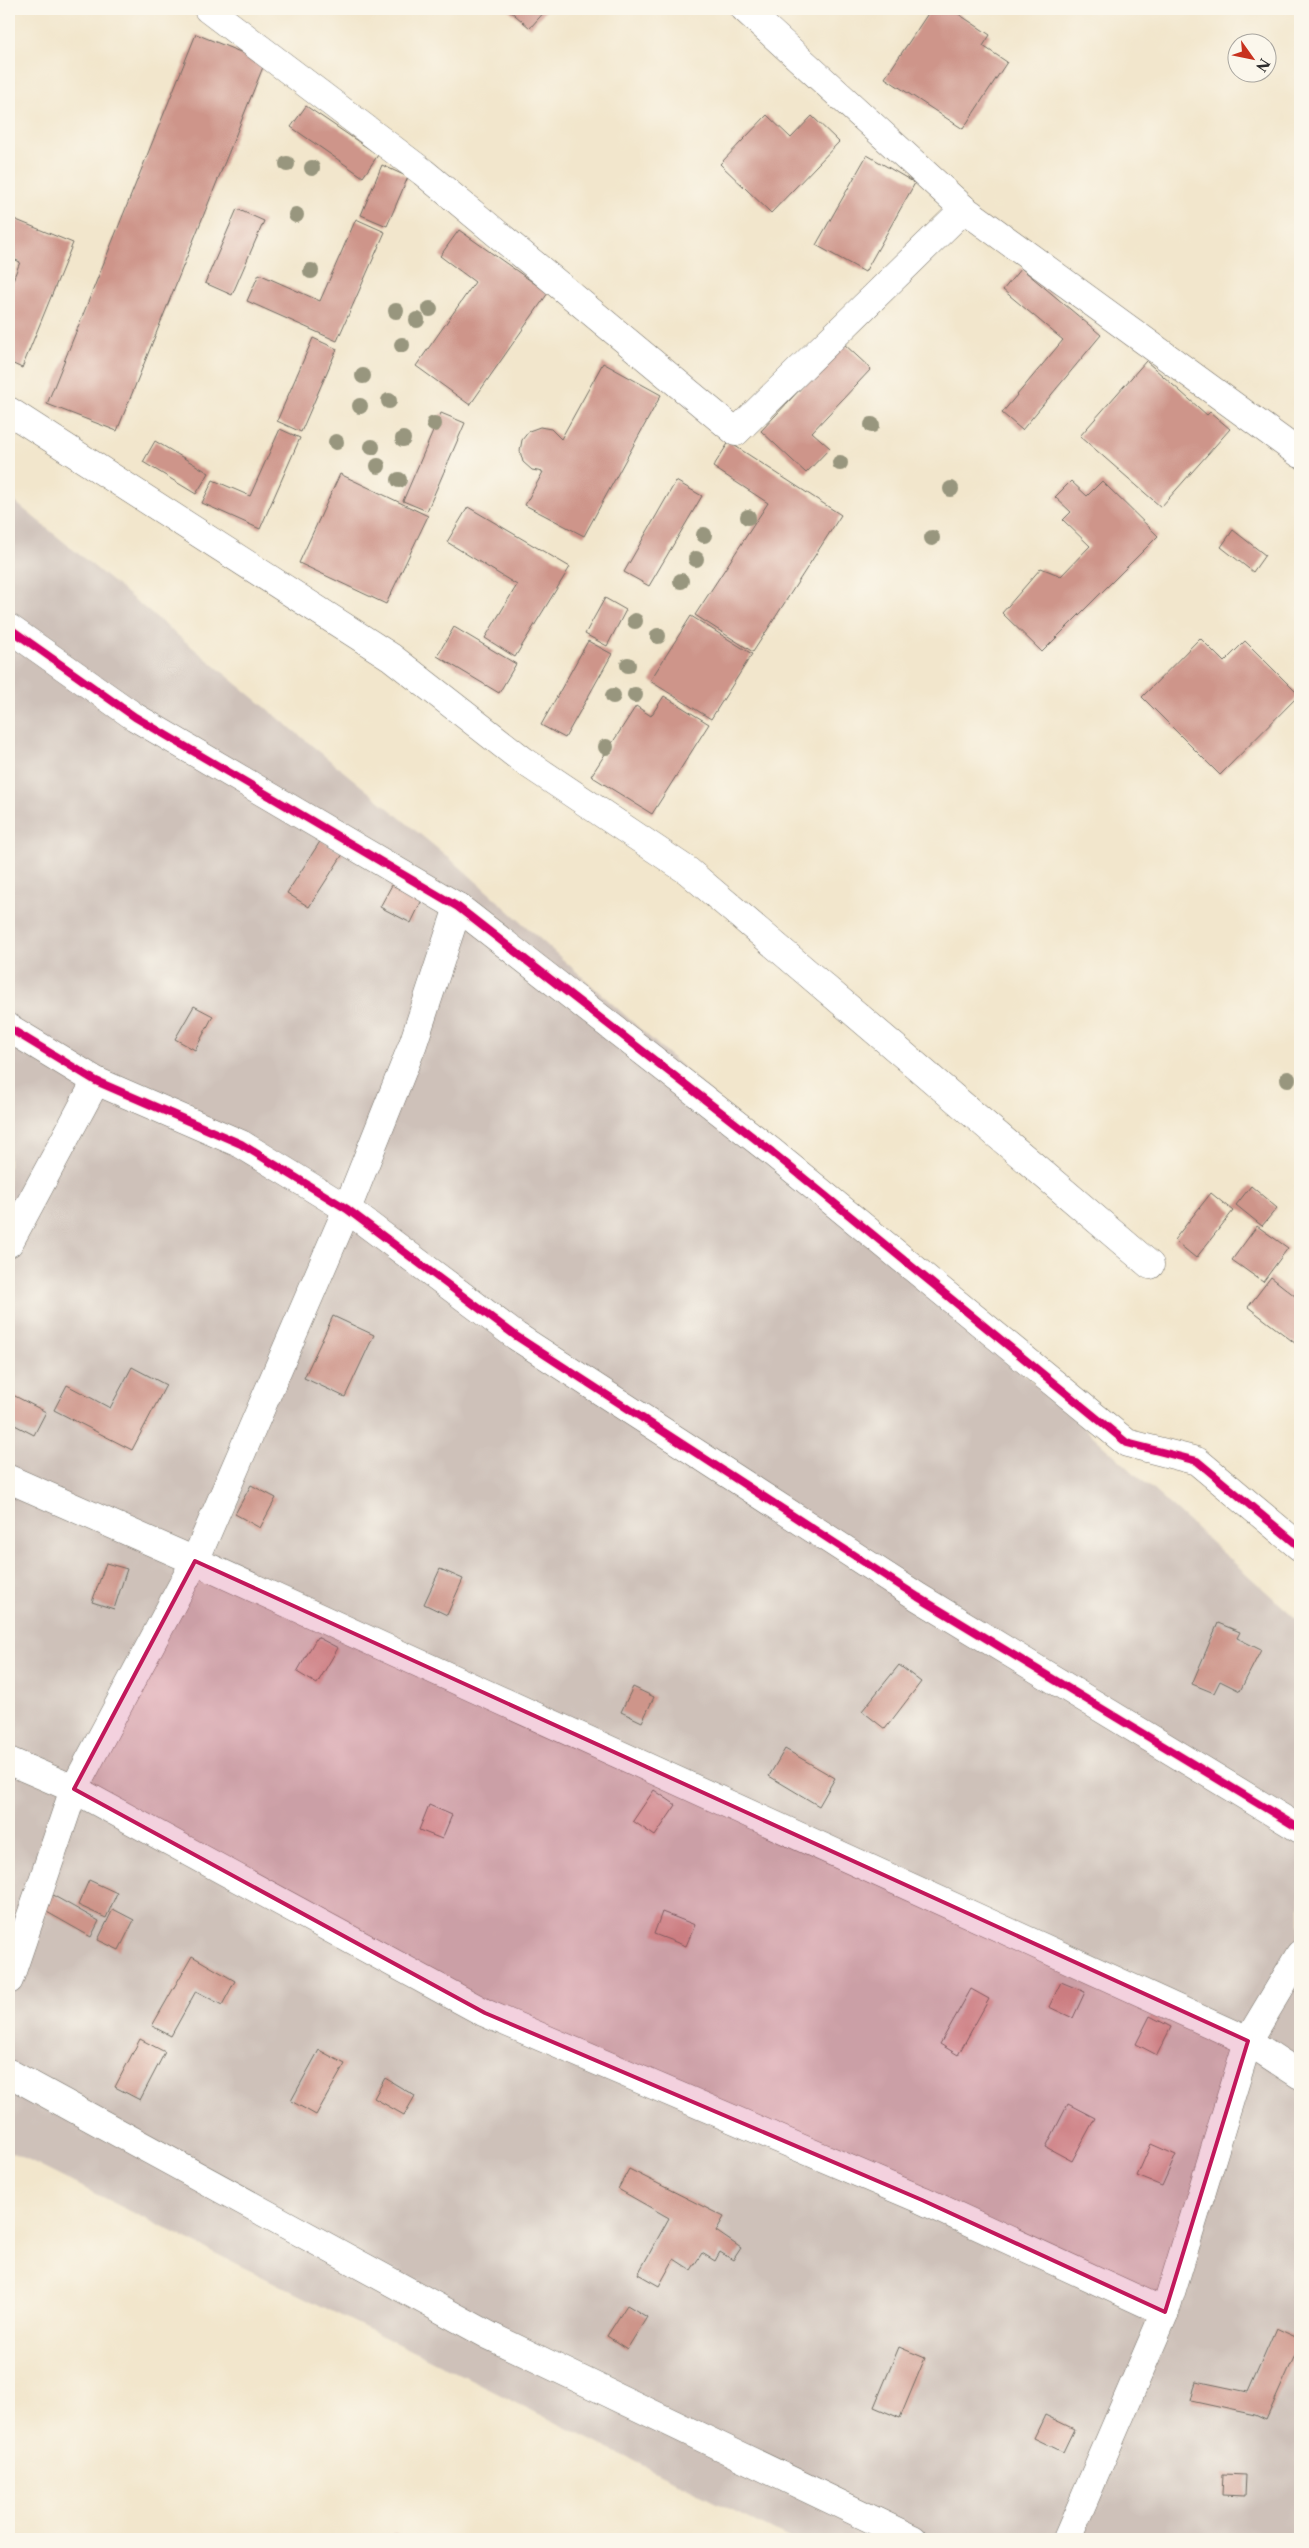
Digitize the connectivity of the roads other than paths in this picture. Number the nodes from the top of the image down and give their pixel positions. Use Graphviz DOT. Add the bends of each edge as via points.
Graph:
graph roads {
  1 [pos="208,9"];
  2 [pos="745,9"];
  3 [pos="964,209"];
  4 [pos="9,412"];
  5 [pos="1300,454"];
  6 [pos="9,628"];
  7 [pos="458,908"];
  8 [pos="9,1028"];
  9 [pos="96,1080"];
  10 [pos="347,1209"];
  11 [pos="9,1243"];
  12 [pos="1150,1265"];
  13 [pos="9,1479"];
  14 [pos="1300,1547"];
  15 [pos="195,1562"];
  16 [pos="9,1761"];
  17 [pos="74,1789"];
  18 [pos="1300,1829"];
  19 [pos="1300,1954"];
  20 [pos="9,1980"];
  21 [pos="1248,2041"];
  22 [pos="9,2073"];
  23 [pos="1300,2075"];
  24 [pos="1164,2312"];
  25 [pos="913,2539"];
  26 [pos="1067,2539"];
  1 -- 3 [label="street" via="424,172 736,432"];
  2 -- 3 [label="street"];
  3 -- 5 [label="street"];
  4 -- 12 [label="street" via="391,657 524,761 688,871"];
  6 -- 7 [label="street" via="135,717"];
  7 -- 10 [label="street" via="414,1044"];
  7 -- 14 [label="street" via="772,1152 1127,1443 1197,1461"];
  8 -- 9 [label="street"];
  9 -- 10 [label="street" via="241,1144"];
  9 -- 11 [label="street"];
  10 -- 15 [label="street"];
  10 -- 18 [label="street" via="525,1342 918,1597"];
  13 -- 15 [label="street"];
  15 -- 17 [label="street"];
  15 -- 21 [label="street"];
  16 -- 17 [label="street"];
  17 -- 20 [label="street"];
  17 -- 24 [label="street" via="485,2013 922,2200"];
  19 -- 21 [label="street"];
  21 -- 23 [label="street"];
  21 -- 24 [label="street"];
  22 -- 25 [label="street" via="490,2336"];
  24 -- 26 [label="street"];
}
